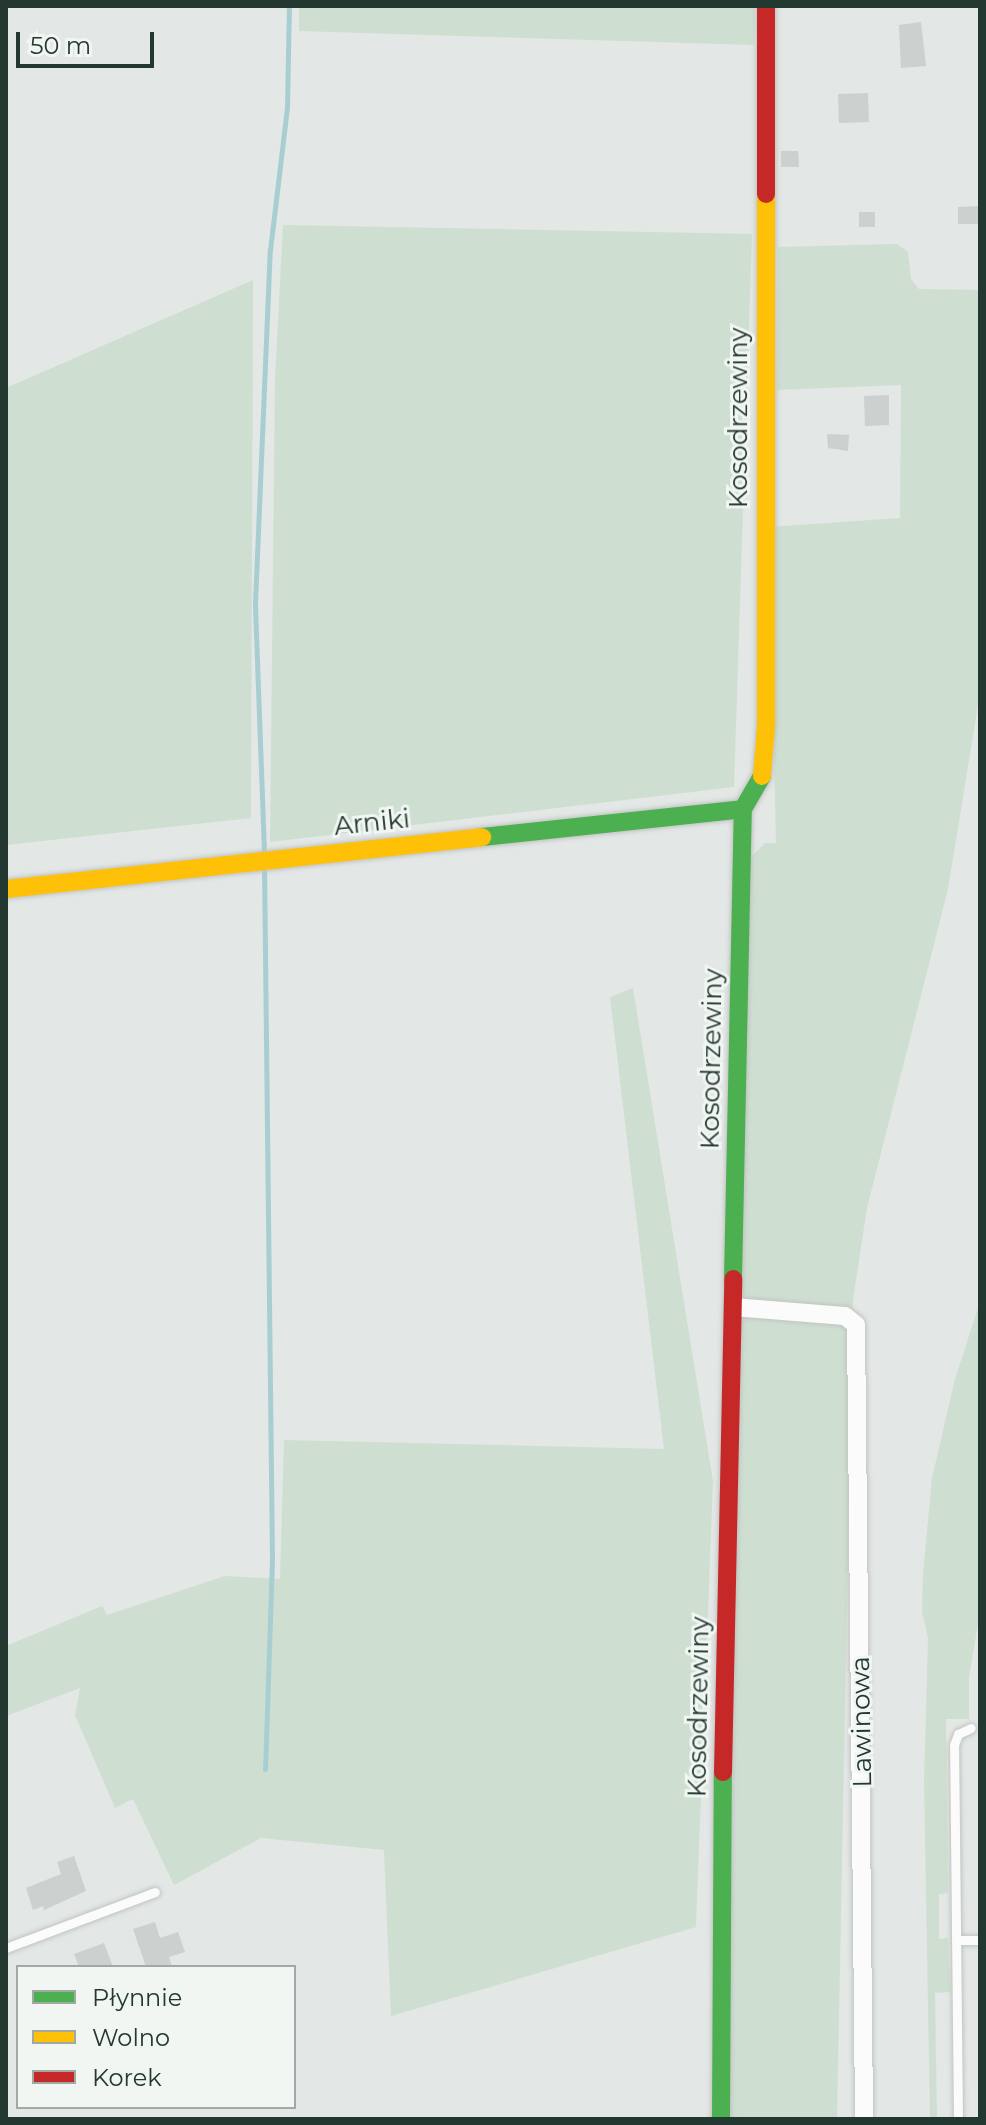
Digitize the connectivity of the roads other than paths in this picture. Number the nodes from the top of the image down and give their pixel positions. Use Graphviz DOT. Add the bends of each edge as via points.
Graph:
graph roads {
  1 [pos="766,6"];
  2 [pos="743,809"];
  3 [pos="6,889"];
  4 [pos="733,1307"];
  5 [pos="971,1728"];
  6 [pos="155,1892"];
  7 [pos="956,1940"];
  8 [pos="980,1940"];
  9 [pos="6,1948"];
  10 [pos="721,2119"];
  11 [pos="864,2119"];
  12 [pos="958,2119"];
  1 -- 2 [label="street, Kosodrzewiny" via="766,726 762,780"];
  2 -- 3 [label="street, Arniki"];
  2 -- 4 [label="street, Kosodrzewiny"];
  4 -- 10 [label="street, Kosodrzewiny"];
  4 -- 11 [label="street, Lawinowa" via="845,1316 856,1325"];
  5 -- 7 [label="lane" via="958,1734 954,1745"];
  6 -- 9 [label="lane"];
  7 -- 8 [label="lane"];
  7 -- 12 [label="lane"];
}
